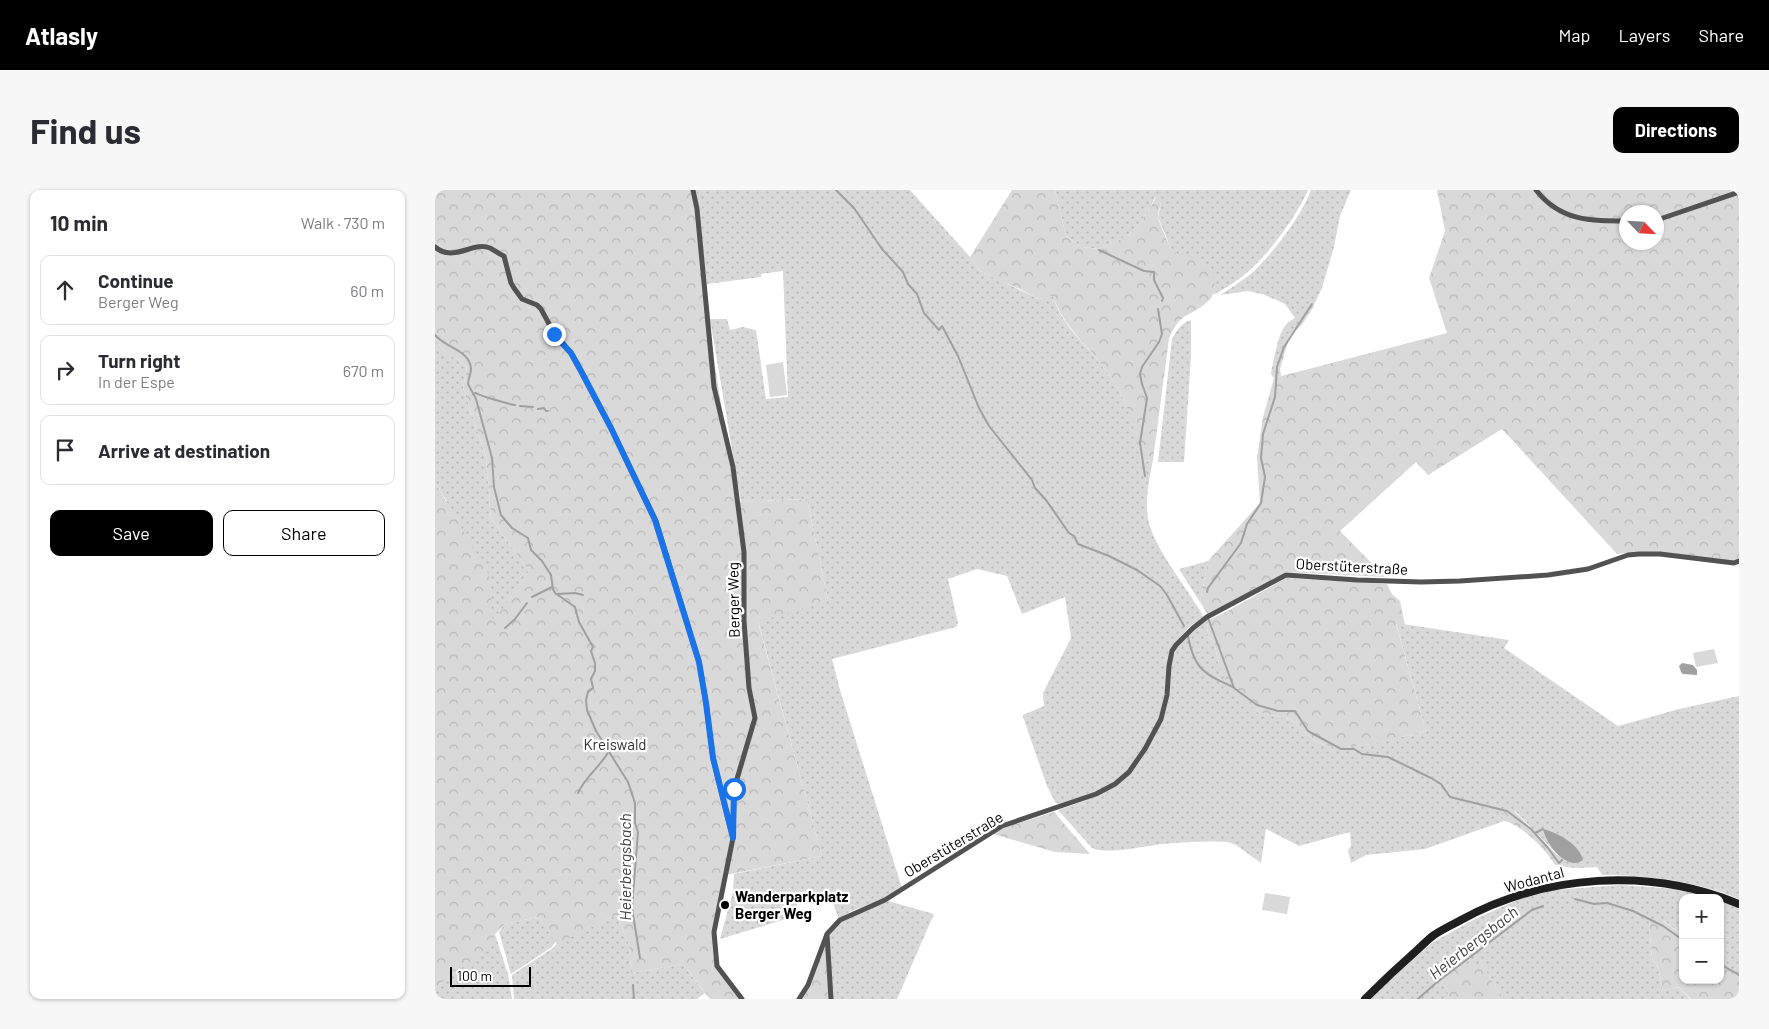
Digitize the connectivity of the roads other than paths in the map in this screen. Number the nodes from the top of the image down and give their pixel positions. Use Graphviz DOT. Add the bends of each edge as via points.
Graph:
graph roads {
  1 [pos="693,190"];
  2 [pos="1535,190"];
  3 [pos="1739,192"];
  4 [pos="1664,218"];
  5 [pos="1619,221"];
  6 [pos="435,247"];
  7 [pos="1739,561"];
  8 [pos="733,838"];
  9 [pos="1739,904"];
  10 [pos="827,934"];
  11 [pos="742,999"];
  12 [pos="799,999"];
  13 [pos="831,999"];
  14 [pos="1365,999"];
  1 -- 8 [label="street, Berger Weg" via="714,387 733,467 745,552 744,621 749,688 755,718 734,789"];
  2 -- 5 [label="street" via="1566,215 1596,221"];
  3 -- 4 [label="street"];
  6 -- 8 [label="street" via="454,253 489,248 504,256 514,288 522,299 541,309 554,334 571,353 611,428 655,520 699,662 713,758"];
  7 -- 10 [label="street, Oberstüterstraße" via="1639,554 1548,575 1460,581 1357,580 1286,575 1207,618 1176,646 1172,651 1161,719 1129,772 1115,784 1002,826 885,900 840,920"];
  8 -- 11 [label="street, Berger Weg" via="715,932 715,949 717,966"];
  9 -- 14 [label="main road, Wodantal" via="1674,885 1622,880 1573,883 1521,894 1478,911 1435,934"];
  10 -- 12 [label="street, Oberstüterstraße" via="808,985"];
  10 -- 13 [label="street"];
}
